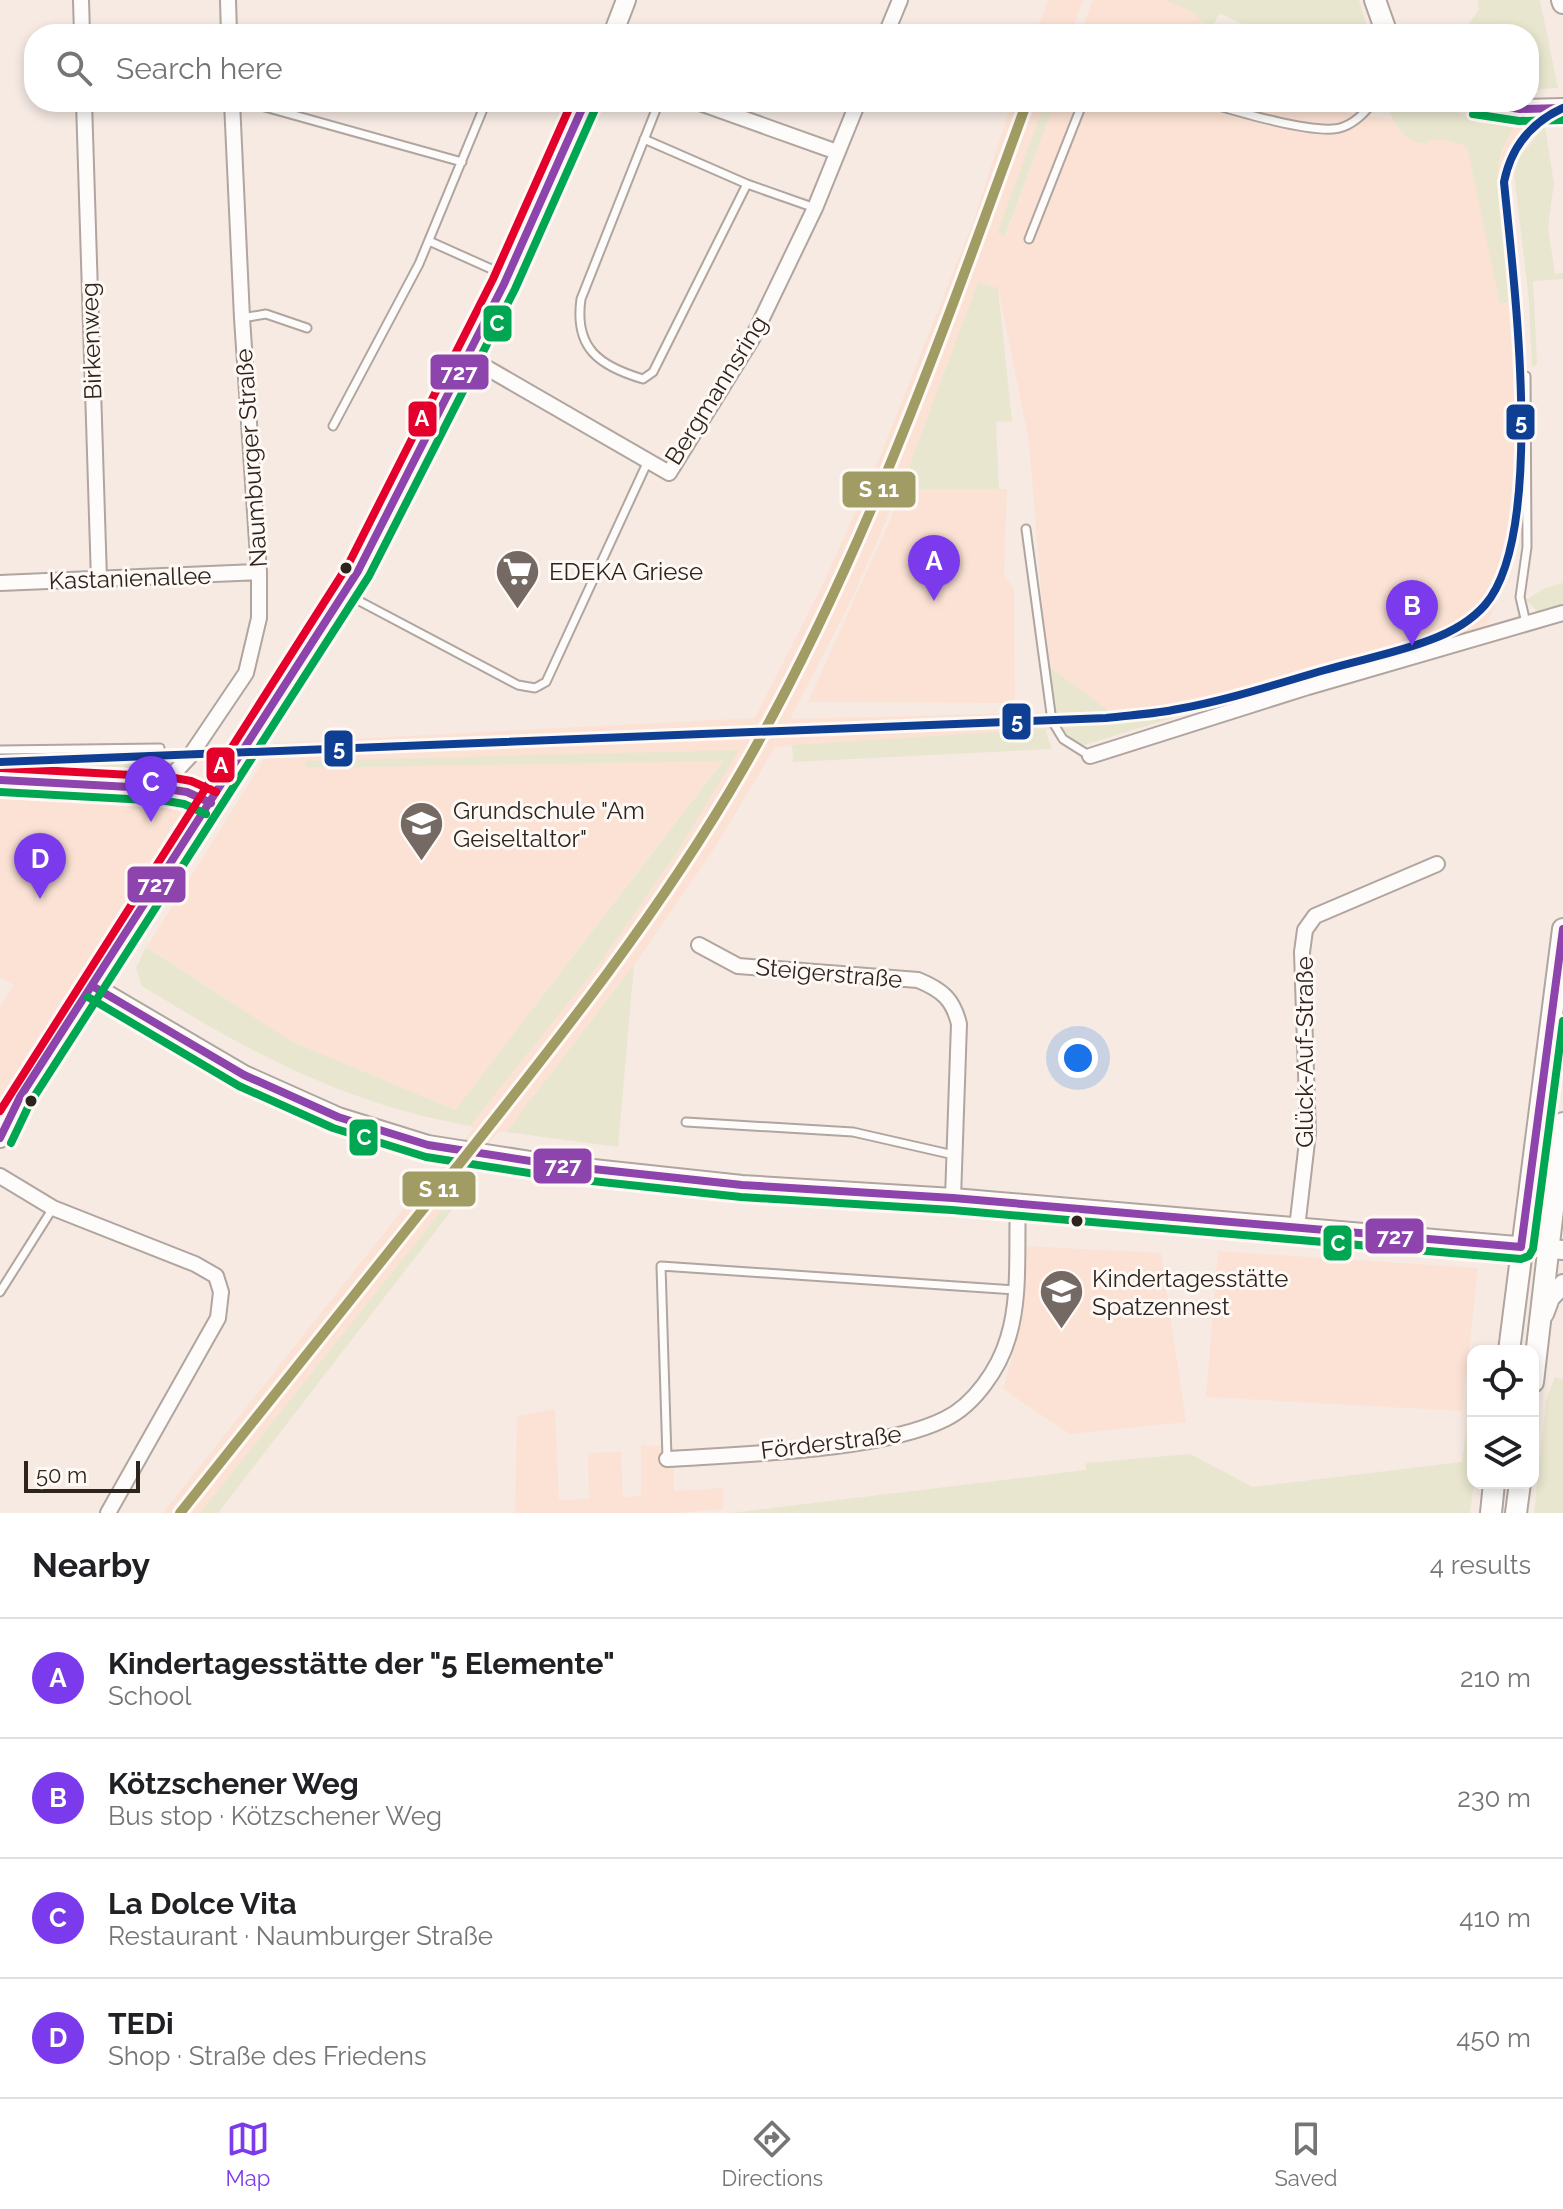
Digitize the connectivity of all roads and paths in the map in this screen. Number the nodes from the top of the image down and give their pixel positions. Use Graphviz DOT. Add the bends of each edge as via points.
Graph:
graph roads {
  1 [pos="81,0"];
  2 [pos="228,0"];
  3 [pos="626,0"];
  4 [pos="900,0"];
  5 [pos="1375,0"];
  6 [pos="82,24"];
  7 [pos="229,24"];
  8 [pos="617,24"];
  9 [pos="890,24"];
  10 [pos="1383,24"];
  11 [pos="1563,108"];
  12 [pos="1539,109"];
  13 [pos="84,112"];
  14 [pos="232,112"];
  15 [pos="283,112"];
  16 [pos="482,112"];
  17 [pos="581,112"];
  18 [pos="655,112"];
  19 [pos="725,112"];
  20 [pos="854,112"];
  21 [pos="1079,112"];
  22 [pos="1239,112"];
  23 [pos="1366,112"];
  24 [pos="644,139"];
  25 [pos="837,152"];
  26 [pos="462,162"];
  27 [pos="747,184"];
  28 [pos="815,208"];
  29 [pos="1029,239"];
  30 [pos="429,241"];
  31 [pos="508,276"];
  32 [pos="242,318"];
  33 [pos="307,328"];
  34 [pos="468,357"];
  35 [pos="1526,376"];
  36 [pos="333,426"];
  37 [pos="648,461"];
  38 [pos="1026,529"];
  39 [pos="259,572"];
  40 [pos="99,580"];
  41 [pos="0,583"];
  42 [pos="344,592"];
  43 [pos="1563,613"];
  44 [pos="1526,623"];
  45 [pos="160,748"];
  46 [pos="0,750"];
  47 [pos="1090,756"];
  48 [pos="0,780"];
  49 [pos="169,789"];
  50 [pos="211,803"];
  51 [pos="1437,864"];
  52 [pos="1563,929"];
  53 [pos="699,945"];
  54 [pos="94,987"];
  55 [pos="686,1122"];
  56 [pos="1563,1123"];
  57 [pos="0,1138"];
  58 [pos="954,1155"];
  59 [pos="0,1176"];
  60 [pos="953,1198"];
  61 [pos="1018,1204"];
  62 [pos="53,1208"];
  63 [pos="1297,1228"];
  64 [pos="1521,1247"];
  65 [pos="1556,1249"];
  66 [pos="1563,1284"];
  67 [pos="1015,1290"];
  68 [pos="0,1292"];
  69 [pos="1540,1324"];
  70 [pos="1510,1345"];
  71 [pos="1537,1345"];
  72 [pos="667,1459"];
  73 [pos="1493,1489"];
  74 [pos="1519,1489"];
  75 [pos="108,1513"];
  76 [pos="1491,1513"];
  77 [pos="1516,1513"];
  1 -- 6 [label="street"];
  2 -- 7 [label="street"];
  3 -- 8 [label="street"];
  4 -- 9 [label="street"];
  5 -- 10 [label="main road"];
  11 -- 12 [label="street"];
  13 -- 40 [label="street, Birkenweg"];
  14 -- 32 [label="street, Naumburger Straße"];
  15 -- 26 [label="lane"];
  16 -- 26 [label="lane"];
  17 -- 31 [label="street"];
  18 -- 24 [label="lane"];
  19 -- 25 [label="street"];
  20 -- 25 [label="street, Bergmannsring"];
  21 -- 29 [label="lane"];
  22 -- 23 [label="lane" via="1334,129"];
  24 -- 27 [label="lane"];
  24 -- 27 [label="lane" via="581,299 578,322 590,352 621,373 643,379 653,372"];
  25 -- 28 [label="street, Bergmannsring"];
  26 -- 30 [label="lane"];
  27 -- 28 [label="lane"];
  28 -- 37 [label="street, Bergmannsring" via="752,339 669,473"];
  30 -- 31 [label="lane"];
  30 -- 36 [label="lane"];
  31 -- 34 [label="street"];
  32 -- 33 [label="lane" via="266,314"];
  32 -- 39 [label="street, Naumburger Straße"];
  34 -- 37 [label="street, Bergmannsring"];
  34 -- 42 [label="street"];
  35 -- 44 [label="lane" via="1527,547 1520,597"];
  37 -- 42 [label="lane" via="546,682 535,688 518,685"];
  38 -- 47 [label="lane" via="1052,721 1063,739"];
  39 -- 40 [label="street, Kastanienallee"];
  39 -- 49 [label="street, Naumburger Straße" via="259,618 246,673 176,771"];
  40 -- 41 [label="street, Kastanienallee"];
  42 -- 50 [label="street"];
  43 -- 44 [label="street"];
  44 -- 47 [label="street"];
  45 -- 46 [label="lane"];
  48 -- 49 [label="street"];
  49 -- 50 [label="street"];
  50 -- 54 [label="street"];
  51 -- 63 [label="street, Glück-Auf-Straße" via="1315,916 1305,930 1308,1133"];
  52 -- 64 [label="main road"];
  53 -- 58 [label="street, Steigerstraße" via="738,966 918,980 940,989 955,1005 959,1024"];
  54 -- 57 [label="street" via="20,1097"];
  54 -- 60 [label="street" via="244,1075 338,1117 428,1145 742,1185"];
  55 -- 58 [label="lane" via="853,1132"];
  56 -- 65 [label="main road"];
  58 -- 60 [label="street, Steigerstraße"];
  59 -- 62 [label="street"];
  60 -- 61 [label="street"];
  61 -- 63 [label="street"];
  61 -- 67 [label="street, Förderstraße"];
  62 -- 68 [label="lane"];
  62 -- 75 [label="street" via="195,1264 216,1276 221,1292 218,1318"];
  63 -- 64 [label="street"];
  64 -- 65 [label="street"];
  64 -- 70 [label="main road"];
  65 -- 69 [label="main road"];
  66 -- 69 [label="street" via="1550,1298"];
  67 -- 72 [label="street, Förderstraße" via="1008,1339 994,1370 949,1418 913,1432 837,1444"];
  67 -- 72 [label="lane" via="661,1266"];
  69 -- 71 [label="main road"];
  73 -- 76 [label="main road"];
  74 -- 77 [label="main road"];
}
